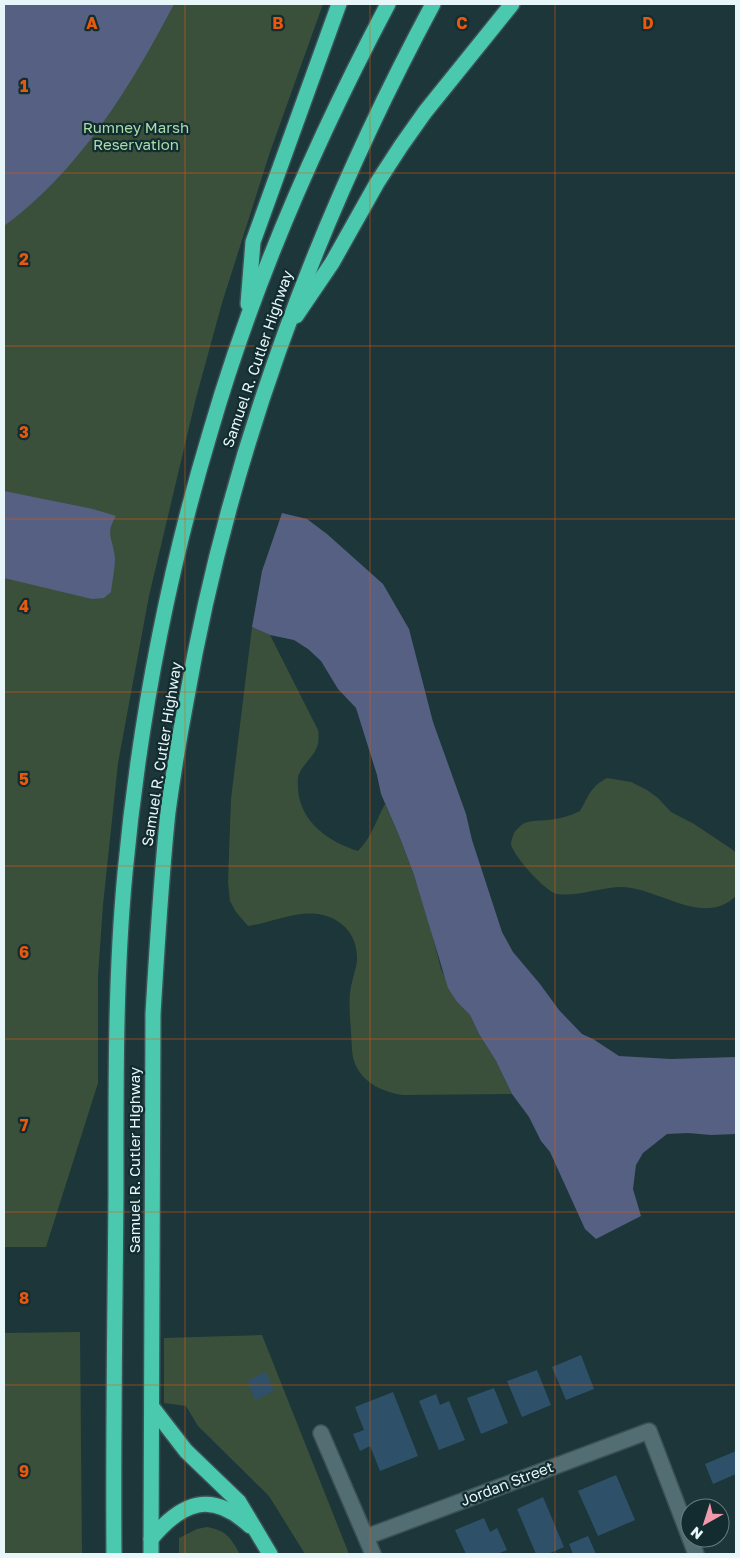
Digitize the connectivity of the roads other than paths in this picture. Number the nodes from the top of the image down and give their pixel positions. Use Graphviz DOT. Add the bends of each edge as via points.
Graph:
graph roads {
  1 [pos="339,4"];
  2 [pos="388,4"];
  3 [pos="432,4"];
  4 [pos="512,4"];
  5 [pos="246,325"];
  6 [pos="283,336"];
  7 [pos="152,1407"];
  8 [pos="321,1433"];
  9 [pos="258,1534"];
  10 [pos="366,1538"];
  11 [pos="151,1547"];
  12 [pos="114,1554"];
  13 [pos="270,1554"];
  14 [pos="372,1554"];
  15 [pos="696,1554"];
  1 -- 5 [label="highway" via="253,242"];
  2 -- 5 [label="highway, Samuel R. Cutler Highway" via="305,178"];
  3 -- 6 [label="highway, Samuel R. Cutler Highway" via="351,169"];
  4 -- 6 [label="highway" via="401,146 332,263"];
  5 -- 12 [label="highway, Samuel R. Cutler Highway" via="212,425 162,626 136,777 125,877 117,1003"];
  6 -- 7 [label="highway, Samuel R. Cutler Highway" via="230,500 198,634 168,811 154,1014"];
  7 -- 9 [label="highway" via="186,1451 240,1502"];
  7 -- 11 [label="highway, Samuel R. Cutler Highway"];
  8 -- 10 [label="street"];
  9 -- 11 [label="highway" via="231,1511 194,1504 172,1516"];
  9 -- 13 [label="highway"];
  10 -- 14 [label="street"];
  10 -- 15 [label="street, Jordan Street" via="649,1431"];
}
